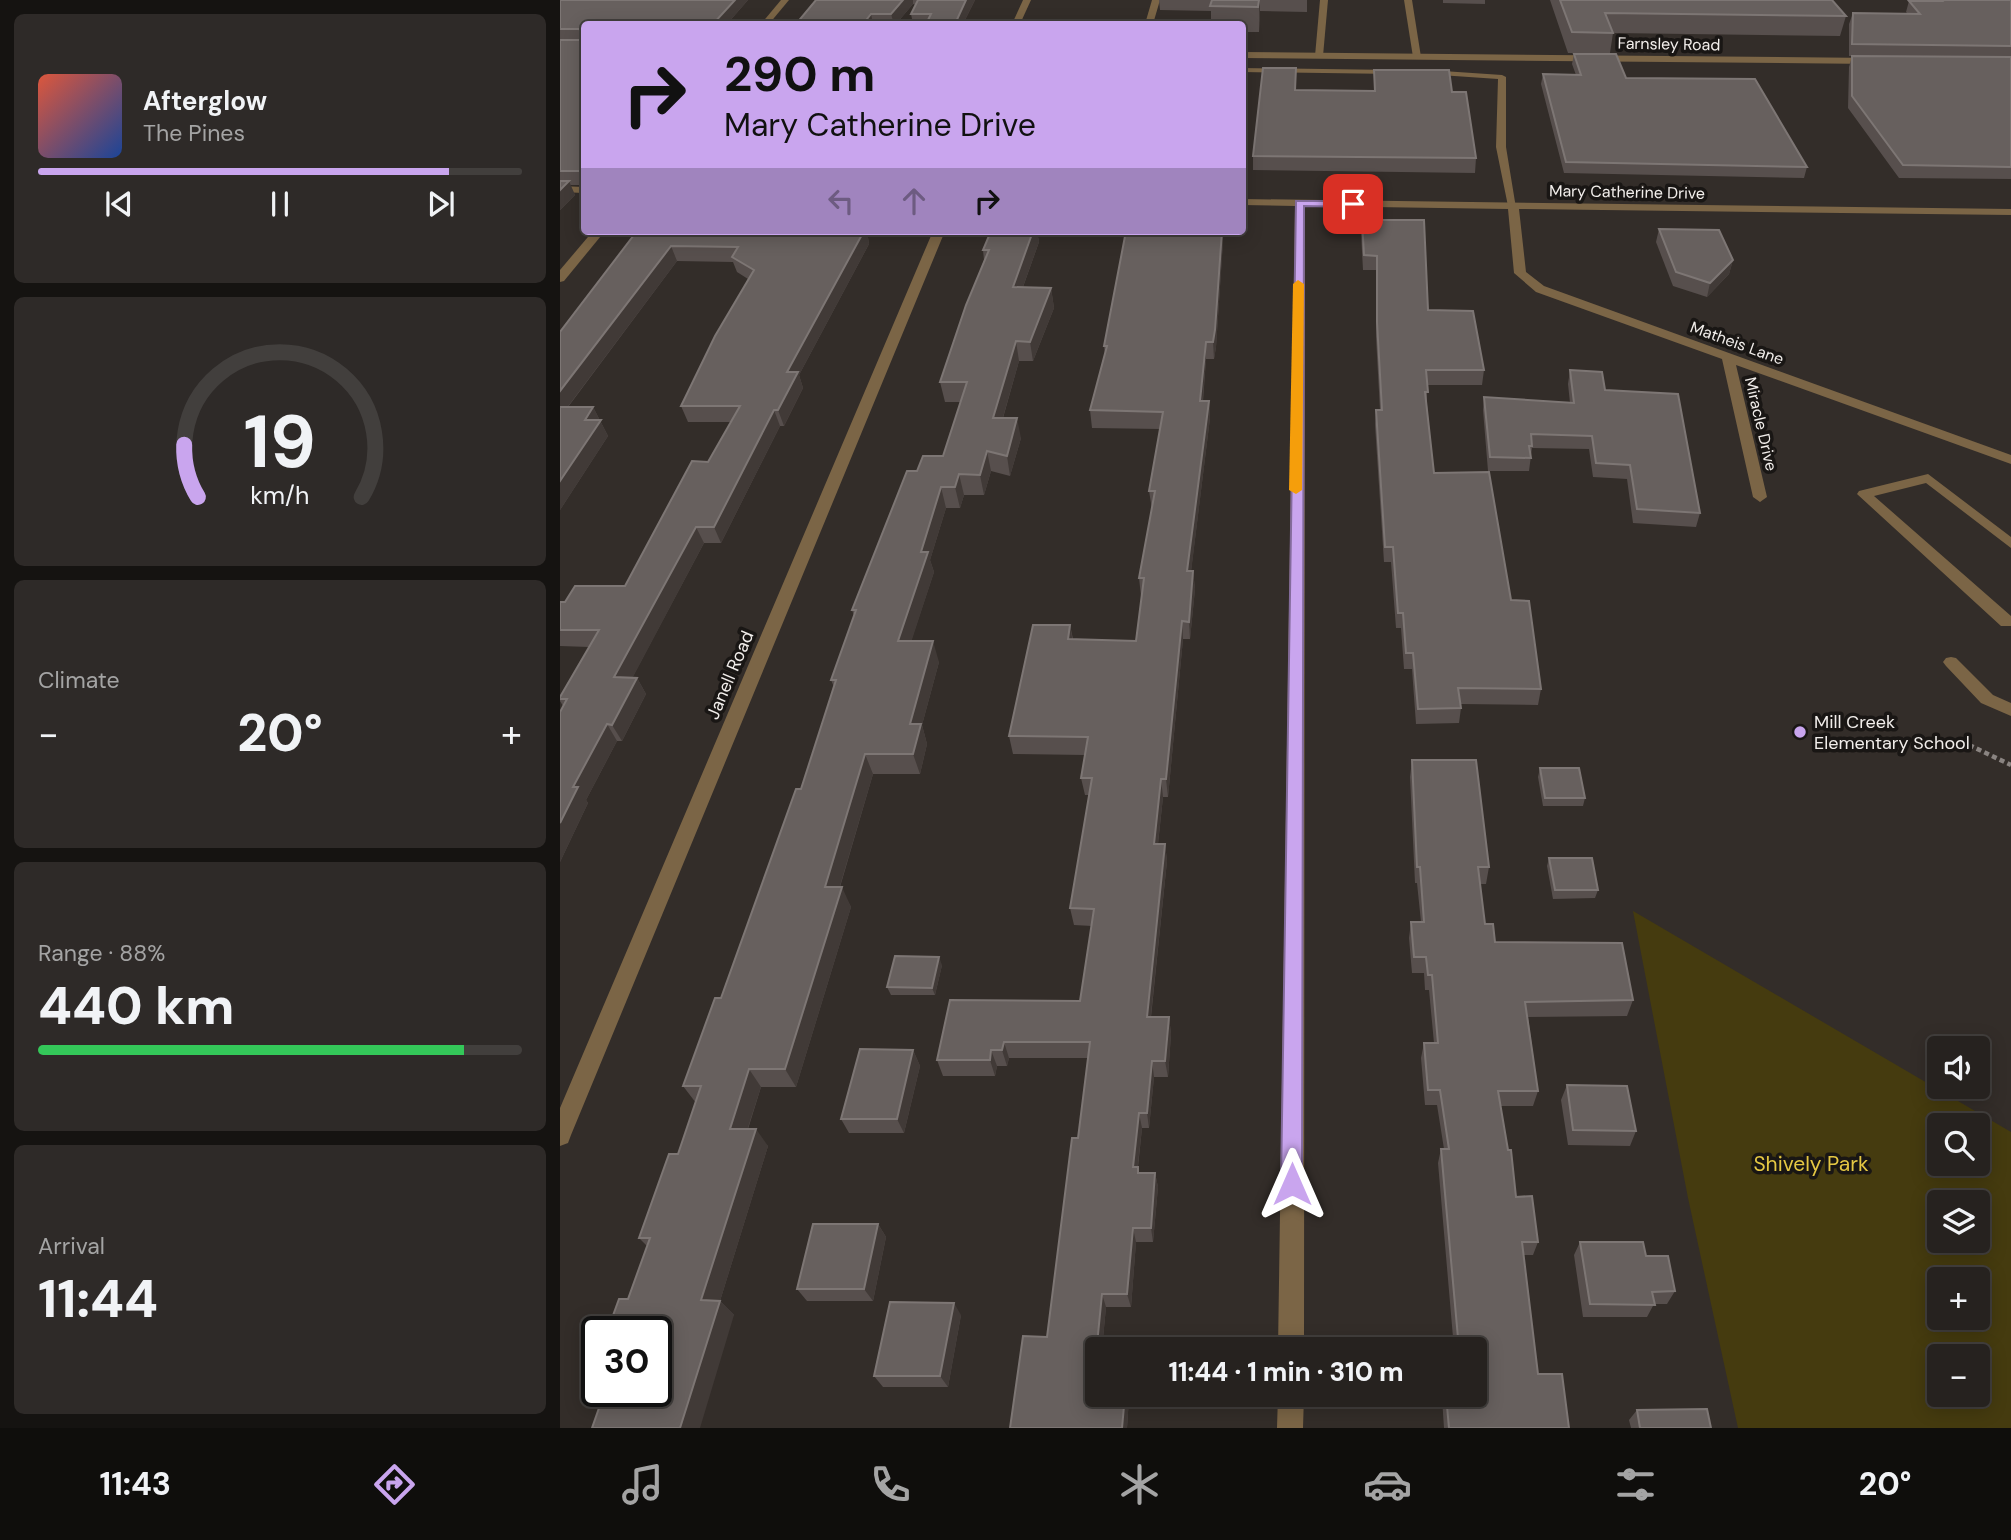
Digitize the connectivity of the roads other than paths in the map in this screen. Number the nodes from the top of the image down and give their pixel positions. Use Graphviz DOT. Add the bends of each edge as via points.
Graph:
graph roads {
  1 [pos="785,0"];
  2 [pos="1027,0"];
  3 [pos="1156,0"];
  4 [pos="1324,0"];
  5 [pos="1408,0"];
  6 [pos="768,21"];
  7 [pos="1017,21"];
  8 [pos="1150,21"];
  9 [pos="1246,55"];
  10 [pos="1320,56"];
  11 [pos="1334,56"];
  12 [pos="1417,57"];
  13 [pos="1496,58"];
  14 [pos="1886,61"];
  15 [pos="1246,70"];
  16 [pos="1332,70"];
  17 [pos="1409,72"];
  18 [pos="1422,72"];
  19 [pos="1496,77"];
  20 [pos="560,189"];
  21 [pos="581,190"];
  22 [pos="1246,202"];
  23 [pos="1300,203"];
  24 [pos="1513,206"];
  25 [pos="2011,212"];
  26 [pos="595,235"];
  27 [pos="937,235"];
  28 [pos="560,278"];
  29 [pos="1728,358"];
  30 [pos="2011,460"];
  31 [pos="1760,497"];
  32 [pos="2011,544"];
  33 [pos="2011,621"];
  34 [pos="1951,662"];
  35 [pos="2011,710"];
  36 [pos="560,1135"];
  37 [pos="1291,1337"];
  38 [pos="1290,1407"];
  39 [pos="1290,1428"];
  1 -- 6 [label="street"];
  2 -- 7 [label="street"];
  3 -- 8 [label="lane"];
  4 -- 10 [label="lane"];
  5 -- 12 [label="lane"];
  9 -- 10 [label="street, Farnsley Road"];
  10 -- 11 [label="street, Farnsley Road"];
  11 -- 12 [label="street, Farnsley Road"];
  11 -- 16 [label="lane"];
  12 -- 13 [label="street, Farnsley Road"];
  13 -- 14 [label="street, Farnsley Road"];
  13 -- 19 [label="lane"];
  15 -- 16 [label="lane"];
  16 -- 17 [label="lane"];
  18 -- 19 [label="lane"];
  19 -- 24 [label="lane" via="1502,77 1501,147"];
  20 -- 21 [label="street"];
  22 -- 23 [label="street, Mary Catherine Drive"];
  23 -- 24 [label="street, Mary Catherine Drive"];
  23 -- 37 [label="street"];
  24 -- 25 [label="street, Mary Catherine Drive"];
  24 -- 29 [label="street, Matheis Lane" via="1518,263 1526,280 1557,297"];
  26 -- 28 [label="street"];
  27 -- 36 [label="street, Janell Road"];
  29 -- 30 [label="street, Matheis Lane"];
  29 -- 31 [label="street, Miracle Drive"];
  32 -- 33 [label="lane" via="1928,478 1864,494 2006,622"];
  34 -- 35 [label="lane" via="1987,699"];
  38 -- 39 [label="street"];
}
